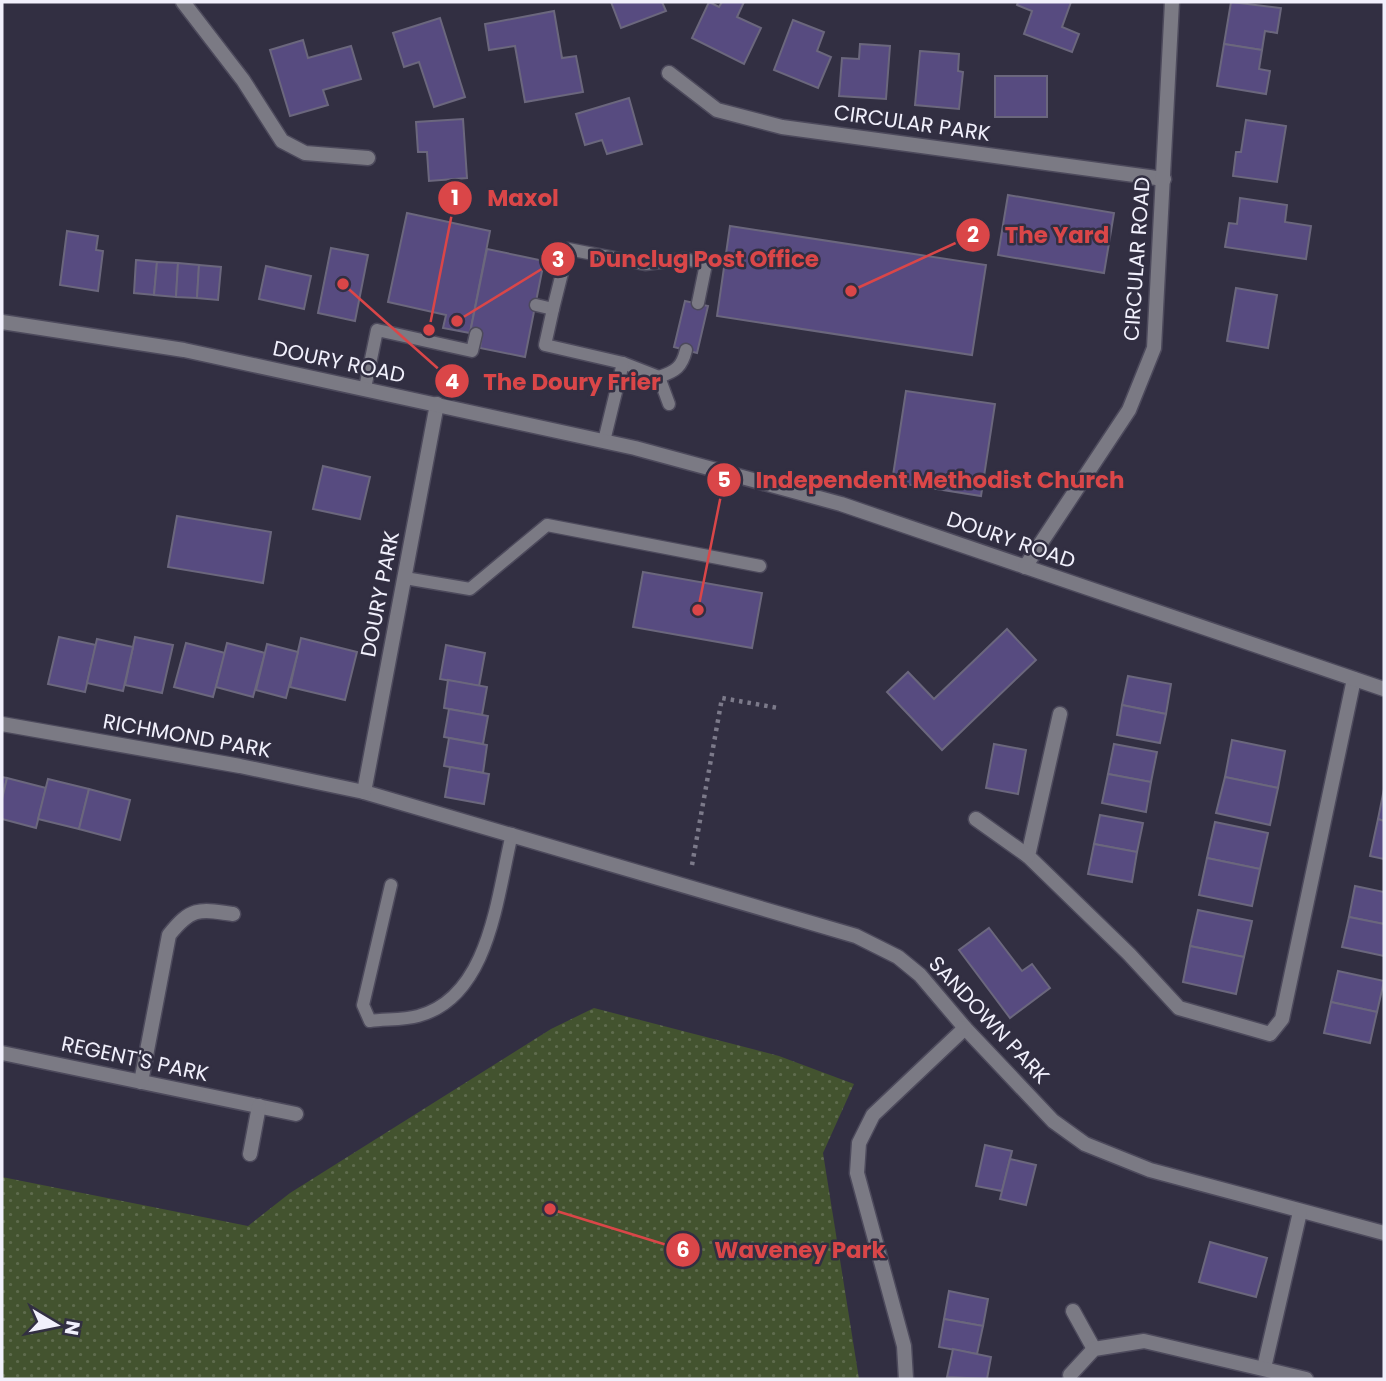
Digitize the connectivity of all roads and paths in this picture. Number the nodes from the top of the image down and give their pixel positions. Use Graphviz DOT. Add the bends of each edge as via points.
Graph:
graph roads {
  1 [pos="183,2"];
  2 [pos="1171,2"];
  3 [pos="669,73"];
  4 [pos="368,158"];
  5 [pos="1164,179"];
  6 [pos="698,303"];
  7 [pos="536,305"];
  8 [pos="553,309"];
  9 [pos="2,322"];
  10 [pos="476,334"];
  11 [pos="686,350"];
  12 [pos="623,363"];
  13 [pos="659,377"];
  14 [pos="365,388"];
  15 [pos="438,404"];
  16 [pos="669,404"];
  17 [pos="604,441"];
  18 [pos="760,566"];
  19 [pos="1025,566"];
  20 [pos="405,578"];
  21 [pos="1354,679"];
  22 [pos="1384,690"];
  23 [pos="778,708"];
  24 [pos="1060,714"];
  25 [pos="2,724"];
  26 [pos="364,792"];
  27 [pos="976,819"];
  28 [pos="512,834"];
  29 [pos="1028,856"];
  30 [pos="391,885"];
  31 [pos="688,886"];
  32 [pos="233,914"];
  33 [pos="965,1028"];
  34 [pos="2,1053"];
  35 [pos="141,1082"];
  36 [pos="259,1106"];
  37 [pos="296,1114"];
  38 [pos="250,1154"];
  39 [pos="1300,1212"];
  40 [pos="1384,1233"];
  41 [pos="1073,1311"];
  42 [pos="1094,1349"];
  43 [pos="1264,1368"];
  44 [pos="1070,1375"];
  45 [pos="905,1379"];
  46 [pos="1306,1379"];
  1 -- 4 [label="street" via="288,146 314,154"];
  2 -- 5 [label="street, CIRCULAR ROAD"];
  3 -- 5 [label="street, CIRCULAR PARK" via="717,110 782,127"];
  5 -- 19 [label="street, CIRCULAR ROAD" via="1154,348 1129,410"];
  6 -- 8 [label="lane" via="706,264 685,259 645,264 568,249"];
  7 -- 8 [label="lane"];
  8 -- 12 [label="lane" via="545,345"];
  9 -- 14 [label="street, DOURY ROAD" via="184,350"];
  10 -- 14 [label="lane" via="472,351 377,330"];
  11 -- 13 [label="lane" via="676,371"];
  12 -- 13 [label="lane"];
  12 -- 17 [label="lane"];
  13 -- 16 [label="lane"];
  14 -- 15 [label="street, DOURY ROAD"];
  15 -- 17 [label="street, DOURY ROAD"];
  15 -- 20 [label="street, DOURY PARK"];
  17 -- 19 [label="street, DOURY ROAD" via="841,504"];
  18 -- 20 [label="lane" via="547,525 470,589"];
  19 -- 21 [label="street, DOURY ROAD"];
  20 -- 26 [label="street, DOURY PARK"];
  21 -- 22 [label="street, DOURY ROAD"];
  21 -- 29 [label="street" via="1282,1019 1270,1034 1179,1009"];
  23 -- 31 [label="path" via="722,698"];
  24 -- 29 [label="street"];
  25 -- 26 [label="street, RICHMOND PARK"];
  26 -- 28 [label="street, SANDOWN PARK"];
  27 -- 29 [label="street"];
  28 -- 30 [label="lane" via="481,960 458,995 419,1016 370,1021 363,1005"];
  28 -- 31 [label="street, SANDOWN PARK"];
  31 -- 33 [label="street, SANDOWN PARK" via="817,922 884,949 920,975"];
  32 -- 35 [label="street" via="205,910 183,916 169,935"];
  33 -- 39 [label="street, SANDOWN PARK" via="1053,1121 1085,1144 1150,1170"];
  33 -- 45 [label="street" via="873,1115 859,1143 857,1173 904,1346"];
  34 -- 35 [label="street, REGENT'S PARK"];
  35 -- 36 [label="street, REGENT'S PARK"];
  36 -- 37 [label="street, REGENT'S PARK"];
  36 -- 38 [label="street"];
  39 -- 40 [label="street, SANDOWN PARK"];
  39 -- 43 [label="street"];
  41 -- 42 [label="street"];
  42 -- 43 [label="street" via="1144,1341"];
  42 -- 44 [label="street"];
  43 -- 46 [label="street"];
}
